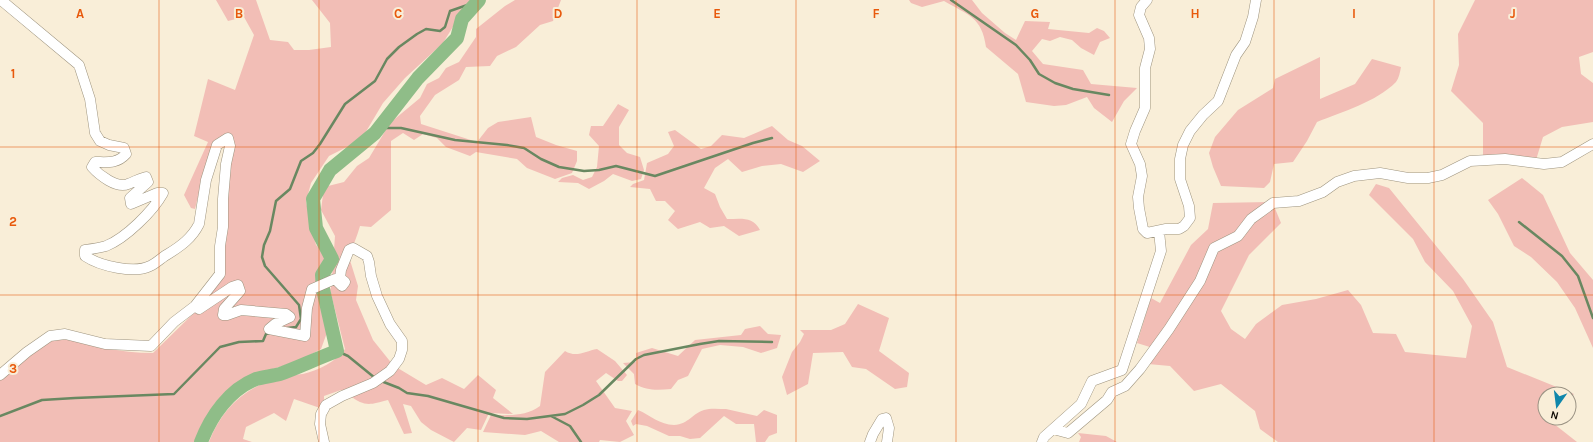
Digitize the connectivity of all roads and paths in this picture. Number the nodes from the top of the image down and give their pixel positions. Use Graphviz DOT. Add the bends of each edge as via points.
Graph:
graph roads {
  1 [pos="1,0"];
  2 [pos="1147,0"];
  3 [pos="1256,0"];
  4 [pos="1593,144"];
  5 [pos="1158,231"];
  6 [pos="195,306"];
  7 [pos="0,375"];
  8 [pos="1053,429"];
  9 [pos="324,442"];
  10 [pos="870,442"];
  11 [pos="887,442"];
  12 [pos="1042,442"];
  1 -- 6 [label="street" via="79,65 90,99 95,133 100,142 124,148 126,154 112,163 95,162 92,167 97,173 115,183 127,185 146,177 148,182 130,198 131,204 163,193 135,227 108,245 85,250 85,256 94,262 136,270 150,266 184,244 199,224 206,180 217,145 228,138 230,146 223,199 220,274"];
  2 -- 5 [label="street" via="1140,7 1139,15 1149,38 1150,49 1145,68 1145,108 1131,144 1140,164 1142,176 1138,197 1143,229 1147,233"];
  3 -- 5 [label="street" via="1245,42 1236,55 1218,101 1190,131 1183,145 1180,179 1190,218 1179,229"];
  4 -- 8 [label="street" via="1562,162 1544,164 1505,159 1470,161 1428,178 1408,178 1380,173 1354,176 1299,201 1273,203 1251,219 1238,236 1214,248 1200,281 1173,323 1125,386 1112,392 1107,400 1068,433"];
  5 -- 8 [label="street" via="1161,251 1122,370 1092,381 1081,404"];
  6 -- 7 [label="street" via="174,322 151,346 104,344 65,334 50,336"];
  6 -- 9 [label="street" via="199,309 238,285 240,291 224,309 223,315 241,310 286,314 290,317 269,330 305,336 307,308 312,289 335,279 342,286 344,282 340,278 341,270 349,250 353,248 367,256 377,296 390,324 402,341 402,350 390,371 373,383 326,406 321,414 320,424"];
  8 -- 12 [label="street"];
  10 -- 11 [label="street" via="878,424 886,418 889,428"];
}
